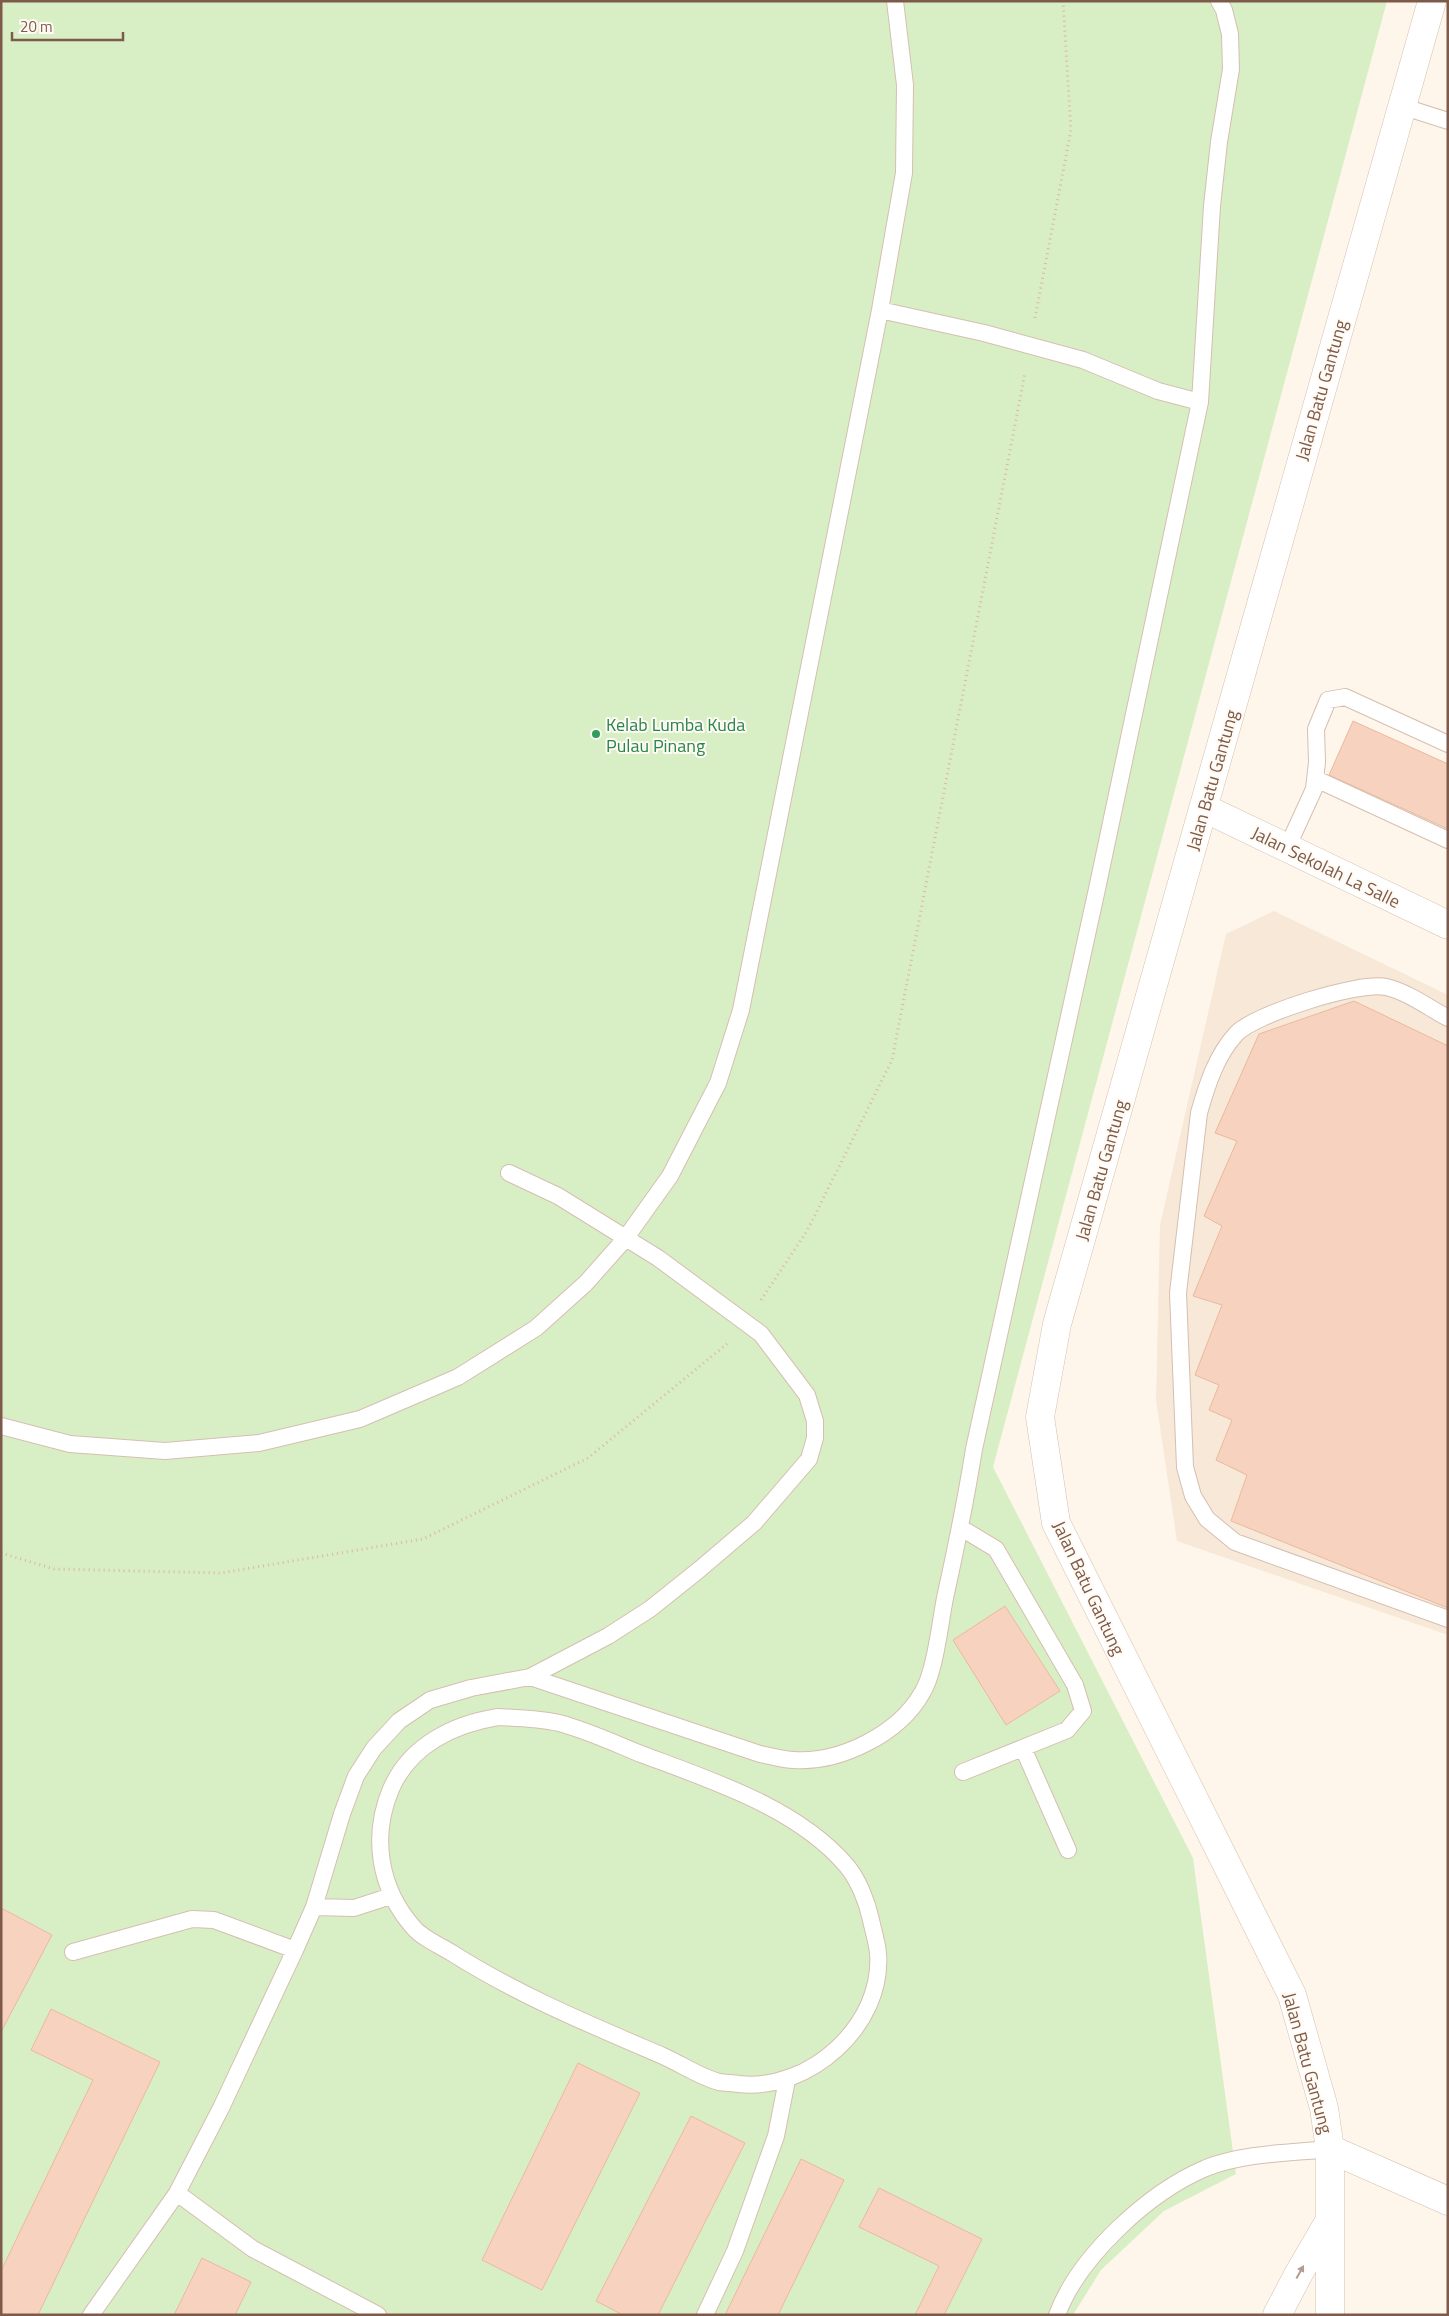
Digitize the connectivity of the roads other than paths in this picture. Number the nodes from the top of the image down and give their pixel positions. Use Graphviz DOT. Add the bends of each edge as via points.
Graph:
graph roads {
  1 [pos="896,1"];
  2 [pos="1219,1"];
  3 [pos="1432,1"];
  4 [pos="1401,106"];
  5 [pos="1448,121"];
  6 [pos="880,310"];
  7 [pos="1200,402"];
  8 [pos="1448,744"];
  9 [pos="1316,779"];
  10 [pos="1204,808"];
  11 [pos="1448,840"];
  12 [pos="1287,848"];
  13 [pos="1448,926"];
  14 [pos="1448,1018"];
  15 [pos="509,1173"];
  16 [pos="625,1239"];
  17 [pos="1,1426"];
  18 [pos="961,1528"];
  19 [pos="1448,1619"];
  20 [pos="530,1677"];
  21 [pos="1023,1748"];
  22 [pos="963,1772"];
  23 [pos="1068,1850"];
  24 [pos="391,1896"];
  25 [pos="314,1907"];
  26 [pos="295,1950"];
  27 [pos="73,1952"];
  28 [pos="786,2080"];
  29 [pos="1330,2148"];
  30 [pos="177,2193"];
  31 [pos="1448,2201"];
  32 [pos="1332,2219"];
  33 [pos="91,2315"];
  34 [pos="378,2315"];
  35 [pos="705,2315"];
  36 [pos="1057,2315"];
  37 [pos="1277,2315"];
  38 [pos="1330,2315"];
  1 -- 6 [label="lane" via="905,85 904,173"];
  2 -- 7 [label="lane" via="1230,34 1231,69 1212,206"];
  3 -- 4 [label="street, Jalan Batu Gantung"];
  4 -- 5 [label="lane"];
  4 -- 10 [label="street, Jalan Batu Gantung"];
  6 -- 7 [label="lane" via="984,333 1083,360 1158,391"];
  6 -- 16 [label="lane" via="742,1010 714,1092 670,1176"];
  7 -- 18 [label="lane" via="974,1449"];
  8 -- 9 [label="lane" via="1345,697 1328,700 1316,729"];
  9 -- 11 [label="lane"];
  9 -- 12 [label="lane"];
  10 -- 12 [label="street, Jalan Sekolah La Salle"];
  10 -- 29 [label="street, Jalan Batu Gantung" via="1058,1324 1040,1417 1056,1523 1292,1995 1324,2108"];
  12 -- 13 [label="street, Jalan Sekolah La Salle"];
  14 -- 19 [label="lane" via="1386,987 1365,987 1334,993 1280,1012 1253,1022 1237,1033 1222,1053 1207,1085 1199,1113 1178,1293 1185,1467 1193,1496 1207,1519 1235,1542"];
  15 -- 16 [label="lane" via="558,1196"];
  16 -- 17 [label="lane" via="586,1283 536,1328 458,1377 360,1419 259,1443 166,1451 70,1444"];
  16 -- 20 [label="lane" via="658,1258 761,1334 807,1394 815,1421 815,1438 809,1459 790,1483 754,1523 700,1569 650,1609 608,1636"];
  18 -- 20 [label="lane" via="924,1692 908,1714 875,1738 842,1755 794,1760 760,1754"];
  18 -- 21 [label="lane" via="996,1549 1076,1685 1083,1711 1066,1730"];
  20 -- 25 [label="lane" via="471,1688 430,1700 392,1728 356,1776"];
  21 -- 22 [label="lane"];
  21 -- 23 [label="lane"];
  24 -- 25 [label="lane" via="354,1908"];
  24 -- 28 [label="lane" via="414,1929 473,1966 560,2012 718,2082 752,2086"];
  24 -- 28 [label="lane" via="382,1869 379,1832 384,1805 395,1781 417,1752 438,1736 476,1721 498,1717 528,1718 561,1724 754,1798 820,1839 848,1867 868,1904 878,1954 875,1981 866,2010 846,2041 818,2065"];
  25 -- 26 [label="lane"];
  26 -- 27 [label="lane" via="214,1920 192,1919"];
  26 -- 30 [label="lane"];
  28 -- 35 [label="lane" via="776,2136 735,2251"];
  29 -- 31 [label="street"];
  29 -- 32 [label="street, Jalan Batu Gantung"];
  29 -- 36 [label="lane" via="1244,2158 1207,2168 1173,2186 1110,2238 1084,2267"];
  30 -- 33 [label="lane"];
  30 -- 34 [label="lane" via="253,2249"];
  37 -- 32 [label="street, one-way"];
  32 -- 38 [label="street, Jalan Batu Gantung"];
}
